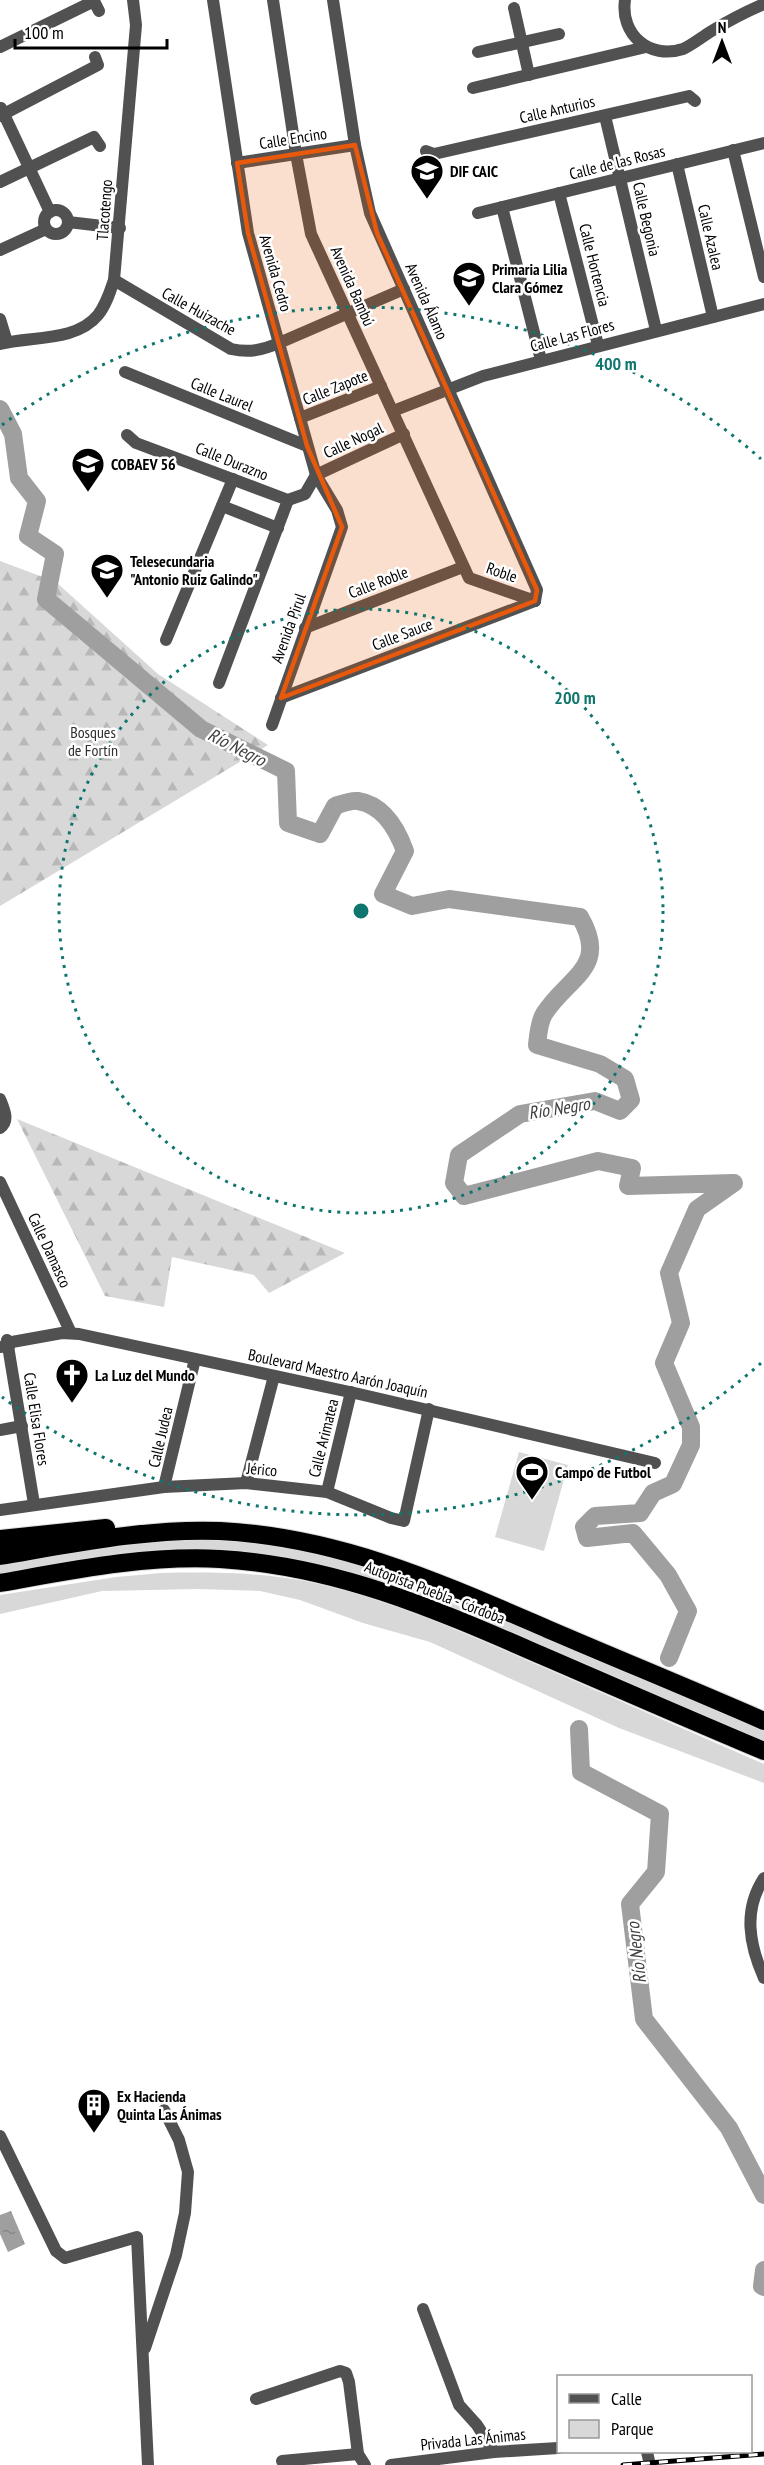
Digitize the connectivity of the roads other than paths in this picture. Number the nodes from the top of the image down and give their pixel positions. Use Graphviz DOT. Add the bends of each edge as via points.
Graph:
graph roads {
  1 [pos="132,0"];
  2 [pos="213,0"];
  3 [pos="273,0"];
  4 [pos="333,0"];
  5 [pos="625,0"];
  6 [pos="764,4"];
  7 [pos="514,8"];
  8 [pos="99,11"];
  9 [pos="559,34"];
  10 [pos="522,42"];
  11 [pos="0,47"];
  12 [pos="646,47"];
  13 [pos="478,52"];
  14 [pos="95,57"];
  15 [pos="529,75"];
  16 [pos="473,88"];
  17 [pos="695,101"];
  18 [pos="1,112"];
  19 [pos="605,116"];
  20 [pos="764,143"];
  21 [pos="355,145"];
  22 [pos="100,146"];
  23 [pos="734,150"];
  24 [pos="426,151"];
  25 [pos="296,154"];
  26 [pos="237,164"];
  27 [pos="677,164"];
  28 [pos="30,167"];
  29 [pos="620,178"];
  30 [pos="0,182"];
  31 [pos="559,193"];
  32 [pos="502,207"];
  33 [pos="50,212"];
  34 [pos="478,213"];
  35 [pos="68,222"];
  36 [pos="120,228"];
  37 [pos="46,230"];
  38 [pos="0,249"];
  39 [pos="764,277"];
  40 [pos="114,280"];
  41 [pos="404,289"];
  42 [pos="764,304"];
  43 [pos="346,314"];
  44 [pos="713,316"];
  45 [pos="0,319"];
  46 [pos="656,330"];
  47 [pos="3,343"];
  48 [pos="279,343"];
  49 [pos="598,345"];
  50 [pos="541,360"];
  51 [pos="125,372"];
  52 [pos="381,386"];
  53 [pos="448,389"];
  54 [pos="393,411"];
  55 [pos="300,418"];
  56 [pos="404,434"];
  57 [pos="127,435"];
  58 [pos="307,446"];
  59 [pos="316,475"];
  60 [pos="233,479"];
  61 [pos="288,500"];
  62 [pos="222,506"];
  63 [pos="278,528"];
  64 [pos="338,544"];
  65 [pos="463,567"];
  66 [pos="536,601"];
  67 [pos="305,628"];
  68 [pos="166,640"];
  69 [pos="219,683"];
  70 [pos="281,698"];
  71 [pos="272,725"];
  72 [pos="0,1099"];
  73 [pos="0,1128"];
  74 [pos="0,1182"];
  75 [pos="71,1332"];
  76 [pos="6,1343"];
  77 [pos="195,1359"];
  78 [pos="274,1376"];
  79 [pos="351,1392"];
  80 [pos="429,1409"];
  81 [pos="22,1426"];
  82 [pos="0,1430"];
  83 [pos="655,1462"];
  84 [pos="246,1483"];
  85 [pos="164,1487"];
  86 [pos="327,1492"];
  87 [pos="33,1504"];
  88 [pos="0,1510"];
  89 [pos="174,1532"];
  90 [pos="0,1539"];
  91 [pos="0,1556"];
  92 [pos="0,1583"];
  93 [pos="764,1721"];
  94 [pos="764,1751"];
  95 [pos="764,1878"];
  96 [pos="764,1978"];
  97 [pos="164,2110"];
  98 [pos="0,2136"];
  99 [pos="423,2309"];
  100 [pos="142,2355"];
  101 [pos="256,2399"];
  102 [pos="557,2448"];
  103 [pos="494,2452"];
  104 [pos="362,2460"];
  105 [pos="282,2462"];
  106 [pos="148,2465"];
  107 [pos="391,2465"];
  1 -- 36 [label="street, Tlacotengo" via="136,25"];
  2 -- 26 [label="street, Avenida Cedro"];
  3 -- 25 [label="street, Avenida Bambú"];
  4 -- 21 [label="street, Avenida Álamo"];
  5 -- 12 [label="street" via="626,23 634,38"];
  6 -- 12 [label="street" via="683,49 663,51"];
  7 -- 10 [label="street"];
  8 -- 11 [label="street" via="94,1"];
  9 -- 10 [label="street"];
  10 -- 13 [label="street"];
  10 -- 15 [label="street"];
  12 -- 15 [label="street"];
  14 -- 18 [label="street" via="98,65"];
  15 -- 16 [label="street"];
  17 -- 19 [label="street, Calle Anturios" via="689,96"];
  18 -- 28 [label="street"];
  19 -- 24 [label="street, Calle Anturios" via="434,154"];
  19 -- 29 [label="street, Calle Begonia"];
  20 -- 23 [label="street, Calle de las Rosas"];
  21 -- 25 [label="street, Calle Encino"];
  21 -- 41 [label="street, Avenida Álamo" via="370,213"];
  22 -- 28 [label="street" via="94,137"];
  23 -- 27 [label="street, Calle de las Rosas"];
  23 -- 39 [label="street"];
  25 -- 26 [label="street, Calle Encino"];
  25 -- 43 [label="street, Avenida Bambú" via="311,234"];
  26 -- 48 [label="street, Avenida Cedro" via="248,233"];
  27 -- 29 [label="street, Calle de las Rosas"];
  27 -- 44 [label="street, Calle Azalea"];
  28 -- 30 [label="street"];
  28 -- 33 [label="street"];
  29 -- 31 [label="street, Calle de las Rosas"];
  29 -- 46 [label="street, Calle Begonia"];
  31 -- 32 [label="street, Calle de las Rosas"];
  31 -- 49 [label="street, Calle Hortencia"];
  32 -- 34 [label="street, Calle de las Rosas"];
  32 -- 50 [label="street"];
  33 -- 35 [label="street" via="62,212"];
  33 -- 37 [label="street" via="44,222"];
  35 -- 36 [label="street"];
  35 -- 37 [label="street" via="60,234"];
  36 -- 40 [label="street, Tlacotengo"];
  37 -- 38 [label="street"];
  40 -- 47 [label="street, Tlacotengo" via="105,304 88,324 46,338"];
  40 -- 48 [label="street, Calle Huizache" via="231,349 247,352"];
  41 -- 43 [label="street, Calle Huizache"];
  41 -- 53 [label="street, Avenida Álamo"];
  42 -- 44 [label="street, Calle Las Flores"];
  43 -- 48 [label="street, Calle Huizache"];
  43 -- 52 [label="street, Avenida Bambú"];
  44 -- 46 [label="street, Calle Las Flores"];
  45 -- 47 [label="street"];
  46 -- 49 [label="street, Calle Las Flores"];
  48 -- 55 [label="street, Avenida Cedro"];
  49 -- 50 [label="street, Calle Las Flores"];
  50 -- 53 [label="street, Calle Las Flores"];
  51 -- 58 [label="street, Calle Laurel"];
  52 -- 54 [label="street, Avenida Bambú"];
  52 -- 55 [label="street, Calle Zapote"];
  53 -- 54 [label="street, Calle Las Flores"];
  53 -- 66 [label="street, Avenida Álamo" via="537,590"];
  54 -- 56 [label="street, Avenida Bambú"];
  55 -- 58 [label="street, Avenida Cedro"];
  56 -- 59 [label="street, Calle Nogal"];
  56 -- 65 [label="street, Avenida Bambú"];
  57 -- 60 [label="street, Calle Durazno" via="136,443"];
  58 -- 59 [label="street, Avenida Cedro"];
  59 -- 61 [label="street" via="305,494"];
  59 -- 64 [label="street, Avenida Cedro" via="337,510 342,527"];
  60 -- 61 [label="street, Calle Durazno"];
  60 -- 62 [label="street"];
  61 -- 63 [label="street"];
  62 -- 63 [label="street"];
  62 -- 68 [label="street"];
  63 -- 69 [label="street"];
  64 -- 67 [label="street, Avenida Pirul"];
  65 -- 66 [label="street, Roble" via="469,578"];
  65 -- 67 [label="street, Calle Roble"];
  66 -- 70 [label="street, Calle Sauce"];
  67 -- 70 [label="street, Avenida Pirul"];
  70 -- 71 [label="street, Avenida Pirul"];
  72 -- 73 [label="street" via="6,1118"];
  74 -- 75 [label="street, Calle Damasco"];
  75 -- 76 [label="street, Boulevard Maestro Aarón Joaquín"];
  75 -- 77 [label="street, Boulevard Maestro Aarón Joaquín"];
  76 -- 81 [label="street, Calle Elisa Flores"];
  77 -- 78 [label="street, Boulevard Maestro Aarón Joaquín"];
  77 -- 85 [label="street, Calle Judea"];
  78 -- 79 [label="street, Boulevard Maestro Aarón Joaquín"];
  78 -- 84 [label="street"];
  79 -- 80 [label="street, Boulevard Maestro Aarón Joaquín"];
  79 -- 86 [label="street, Calle Arimatea"];
  80 -- 83 [label="street, Boulevard Maestro Aarón Joaquín"];
  80 -- 86 [label="street, Jérico" via="404,1521"];
  81 -- 82 [label="street"];
  81 -- 87 [label="street, Calle Elisa Flores"];
  84 -- 85 [label="street, Jérico"];
  84 -- 86 [label="street, Jérico"];
  85 -- 87 [label="street, Jérico"];
  87 -- 88 [label="street, Jérico"];
  89 -- 90 [label="highway" via="114,1528"];
  89 -- 91 [label="highway, Autopista Puebla - Córdoba"];
  89 -- 93 [label="highway, Autopista Puebla - Córdoba" via="256,1534 320,1544 388,1563"];
  92 -- 94 [label="highway, Autopista Puebla - Córdoba" via="116,1563 186,1558 312,1571 379,1589 450,1616"];
  95 -- 96 [label="street" via="750,1916 751,1940"];
  97 -- 100 [label="street" via="179,2140 188,2172 185,2213 176,2255"];
  98 -- 100 [label="street" via="56,2251 65,2258 137,2237"];
  99 -- 103 [label="street" via="459,2405"];
  100 -- 106 [label="street"];
  101 -- 104 [label="street" via="340,2371 346,2373"];
  102 -- 103 [label="street, Privada Las Ánimas"];
  103 -- 107 [label="street, Privada Las Ánimas"];
  104 -- 105 [label="street"];
}
